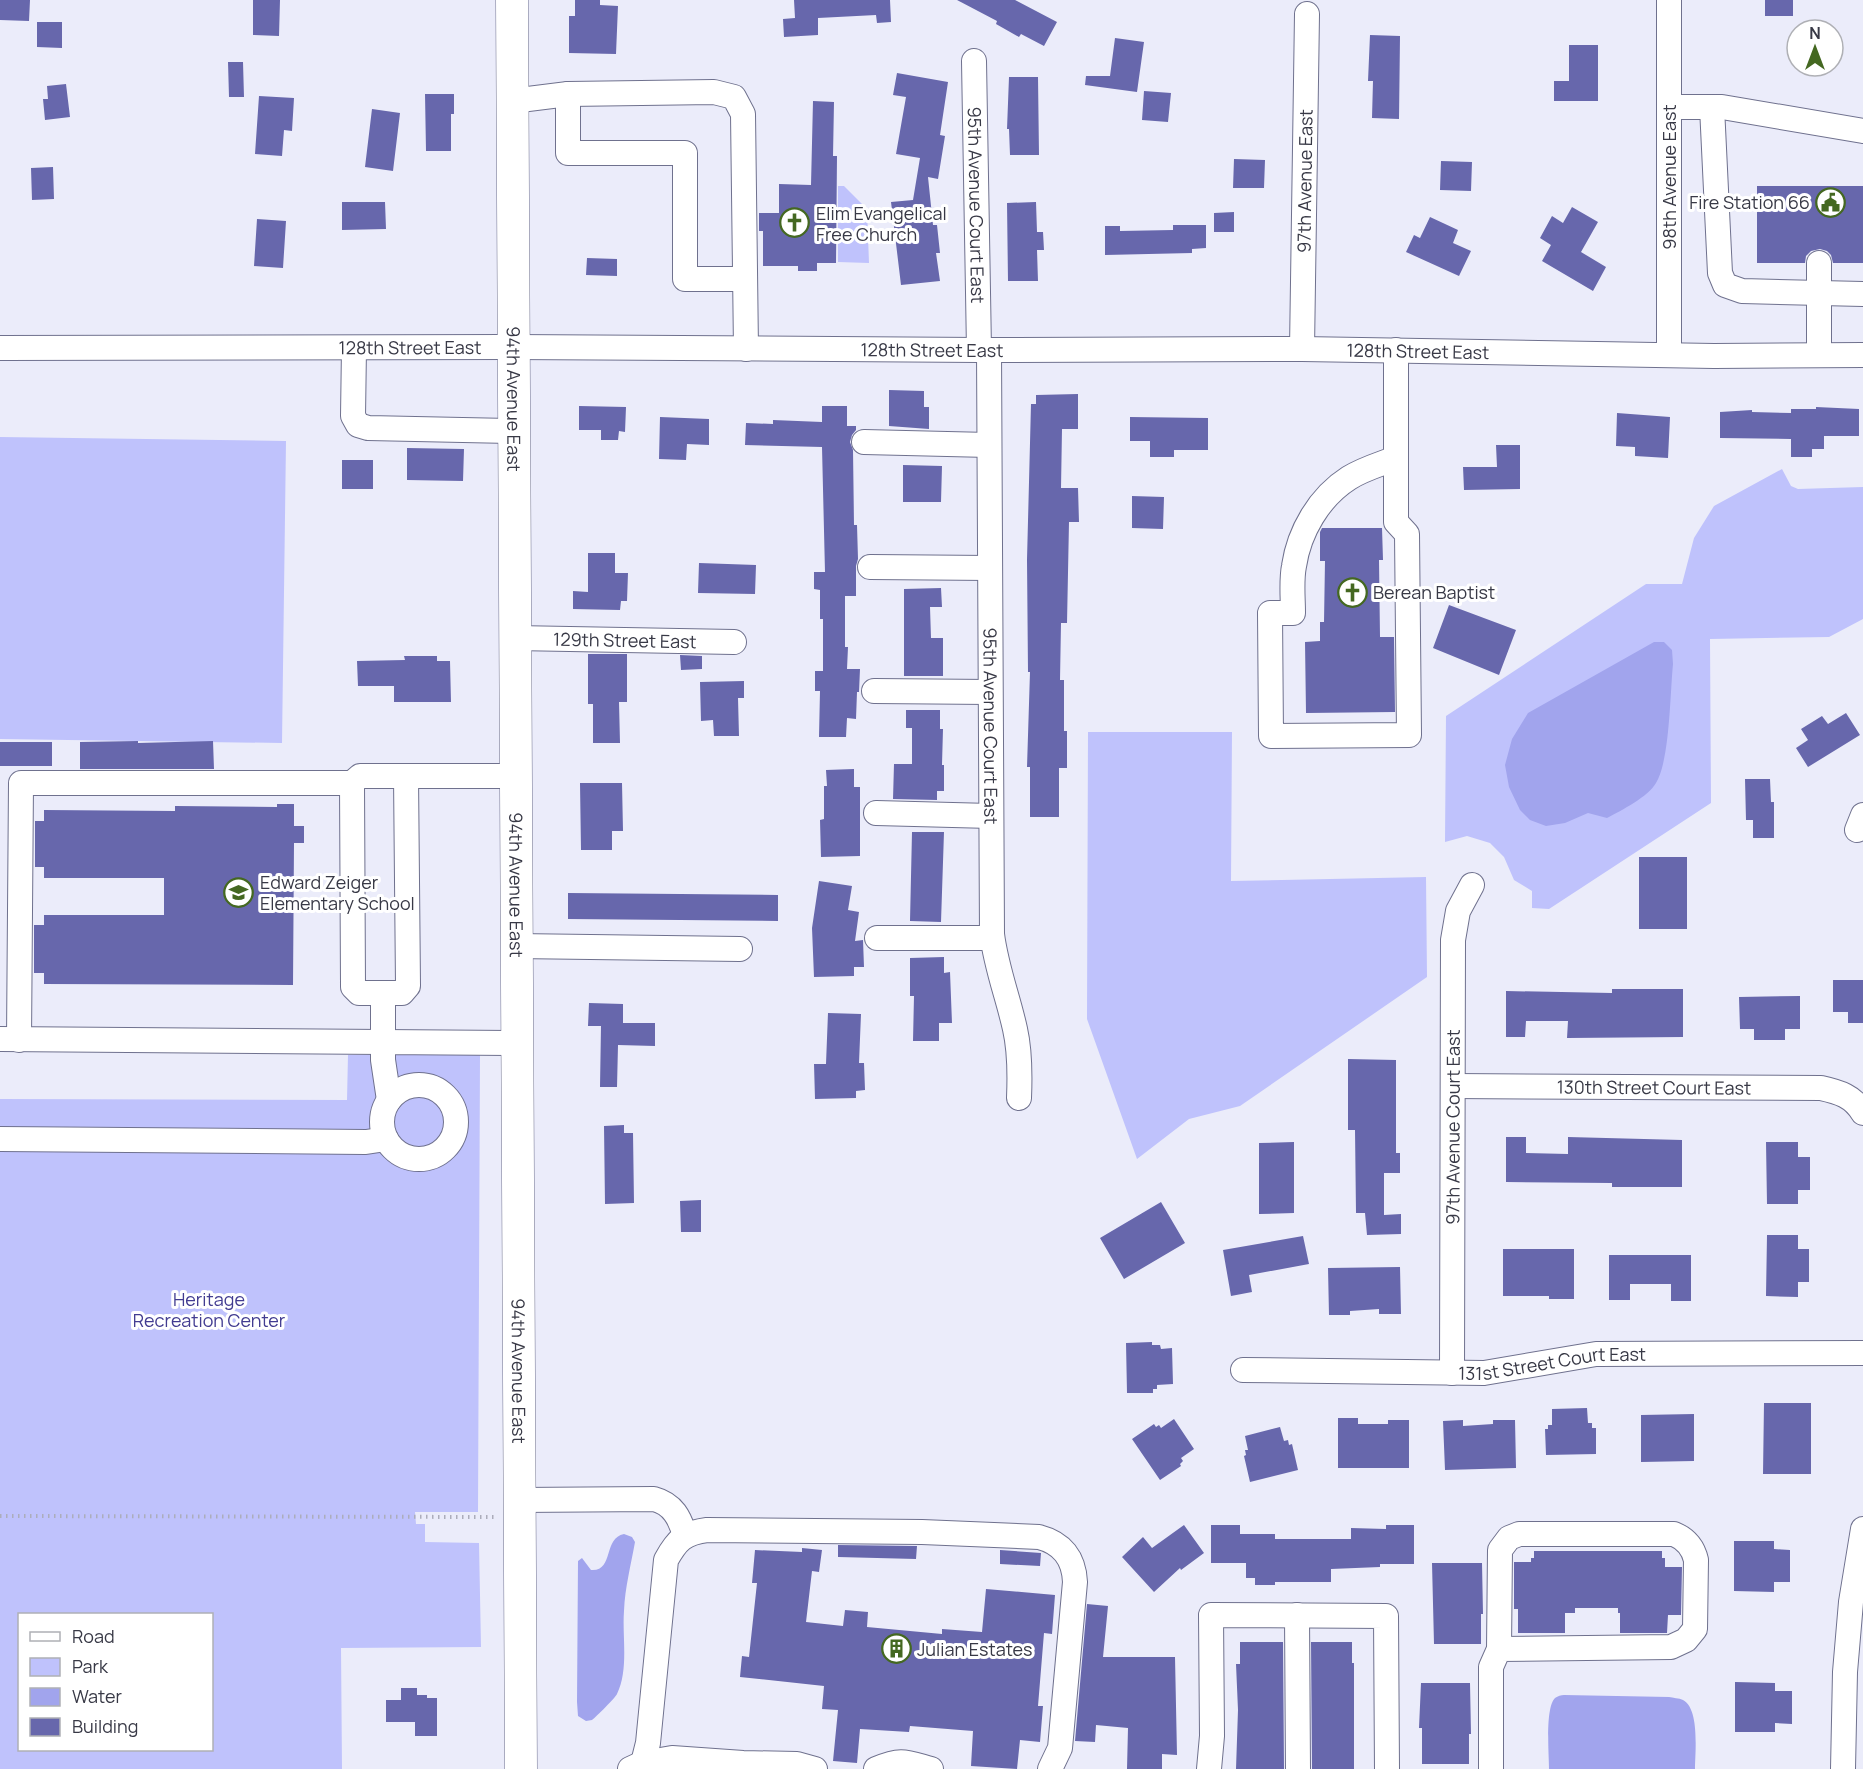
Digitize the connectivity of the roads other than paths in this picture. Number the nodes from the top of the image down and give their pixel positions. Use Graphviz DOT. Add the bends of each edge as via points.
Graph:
graph roads {
  1 [pos="512,0"];
  2 [pos="1669,0"];
  3 [pos="1307,14"];
  4 [pos="974,61"];
  5 [pos="568,94"];
  6 [pos="512,101"];
  7 [pos="1669,107"];
  8 [pos="1712,107"];
  9 [pos="1863,131"];
  10 [pos="1819,263"];
  11 [pos="745,279"];
  12 [pos="1819,293"];
  13 [pos="1863,294"];
  14 [pos="513,347"];
  15 [pos="0,348"];
  16 [pos="354,348"];
  17 [pos="746,349"];
  18 [pos="1302,349"];
  19 [pos="984,350"];
  20 [pos="1396,350"];
  21 [pos="1669,354"];
  22 [pos="1819,355"];
  23 [pos="1863,355"];
  24 [pos="514,431"];
  25 [pos="864,442"];
  26 [pos="989,445"];
  27 [pos="1396,458"];
  28 [pos="870,567"];
  29 [pos="990,568"];
  30 [pos="515,638"];
  31 [pos="734,642"];
  32 [pos="874,691"];
  33 [pos="990,692"];
  34 [pos="406,776"];
  35 [pos="516,776"];
  36 [pos="352,783"];
  37 [pos="876,813"];
  38 [pos="991,816"];
  39 [pos="1472,885"];
  40 [pos="877,938"];
  41 [pos="992,938"];
  42 [pos="516,946"];
  43 [pos="740,949"];
  44 [pos="383,993"];
  45 [pos="10,1039"];
  46 [pos="383,1042"];
  47 [pos="517,1043"];
  48 [pos="1454,1086"];
  49 [pos="1019,1098"];
  50 [pos="389,1100"];
  51 [pos="1857,1106"];
  52 [pos="0,1139"];
  53 [pos="386,1139"];
  54 [pos="1863,1353"];
  55 [pos="1243,1370"];
  56 [pos="1452,1373"];
  57 [pos="519,1508"];
  58 [pos="1863,1529"];
  59 [pos="685,1536"];
  60 [pos="1297,1616"];
  61 [pos="1855,1644"];
  62 [pos="1499,1649"];
  63 [pos="636,1766"];
  64 [pos="521,1769"];
  65 [pos="815,1769"];
  66 [pos="876,1769"];
  67 [pos="931,1769"];
  68 [pos="1050,1769"];
  69 [pos="1209,1769"];
  70 [pos="1298,1769"];
  71 [pos="1387,1769"];
  72 [pos="1491,1769"];
  73 [pos="1844,1769"];
  1 -- 6 [label="main road, 94th Avenue East"];
  2 -- 7 [label="street, 98th Avenue East"];
  3 -- 18 [label="street, 97th Avenue East"];
  4 -- 19 [label="street, 95th Avenue Court East"];
  5 -- 6 [label="street"];
  5 -- 11 [label="street" via="714,92 734,97 742,114"];
  5 -- 11 [label="street" via="568,153 685,153 685,279"];
  6 -- 14 [label="main road, 94th Avenue East"];
  7 -- 8 [label="street"];
  7 -- 21 [label="street, 98th Avenue East"];
  8 -- 9 [label="street"];
  8 -- 12 [label="street" via="1720,273 1725,285 1742,291"];
  10 -- 12 [label="street"];
  11 -- 17 [label="street"];
  12 -- 13 [label="street"];
  12 -- 22 [label="street"];
  14 -- 16 [label="street, 128th Street East"];
  14 -- 17 [label="street, 128th Street East"];
  14 -- 24 [label="main road, 94th Avenue East"];
  15 -- 16 [label="street, 128th Street East"];
  16 -- 24 [label="street" via="353,416 358,425"];
  17 -- 19 [label="street, 128th Street East"];
  18 -- 19 [label="street, 128th Street East"];
  18 -- 20 [label="street, 128th Street East"];
  19 -- 26 [label="street, 95th Avenue Court East"];
  20 -- 21 [label="street, 128th Street East"];
  20 -- 27 [label="street"];
  21 -- 22 [label="street, 128th Street East"];
  22 -- 23 [label="street, 128th Street East"];
  24 -- 30 [label="main road, 94th Avenue East"];
  25 -- 26 [label="street"];
  26 -- 29 [label="street, 95th Avenue Court East"];
  27 -- 27 [label="street" via="1396,522 1407,534 1409,735 1271,736 1270,613 1293,613 1293,569 1303,534 1316,512 1341,485 1362,471"];
  28 -- 29 [label="street"];
  29 -- 33 [label="street, 95th Avenue Court East"];
  30 -- 31 [label="street, 129th Street East"];
  30 -- 35 [label="main road, 94th Avenue East"];
  32 -- 33 [label="street"];
  33 -- 38 [label="street, 95th Avenue Court East"];
  34 -- 35 [label="street"];
  34 -- 36 [label="street" via="360,776"];
  34 -- 44 [label="street" via="408,986 402,993"];
  35 -- 42 [label="main road, 94th Avenue East"];
  36 -- 44 [label="street" via="353,987 359,993"];
  36 -- 45 [label="street" via="21,783"];
  37 -- 38 [label="street"];
  38 -- 41 [label="street, 95th Avenue Court East"];
  39 -- 48 [label="street, 97th Avenue Court East" via="1458,911 1453,940"];
  40 -- 41 [label="street"];
  41 -- 49 [label="street, 95th Avenue Court East" via="1015,1029"];
  42 -- 43 [label="street"];
  42 -- 47 [label="main road, 94th Avenue East"];
  44 -- 46 [label="street"];
  45 -- 46 [label="street"];
  46 -- 47 [label="street"];
  46 -- 50 [label="street"];
  47 -- 57 [label="main road, 94th Avenue East"];
  48 -- 51 [label="street, 130th Street Court East" via="1821,1088 1845,1095"];
  48 -- 56 [label="street, 97th Avenue Court East"];
  50 -- 53 [label="street" via="382,1119"];
  50 -- 53 [label="street" via="406,1087 436,1089 451,1104 456,1124 448,1144 432,1156 411,1158"];
  52 -- 53 [label="street"];
  54 -- 56 [label="street, 131st Street Court East" via="1614,1353 1484,1373"];
  55 -- 56 [label="street, 131st Street Court East"];
  57 -- 59 [label="street" via="654,1499 677,1514"];
  57 -- 64 [label="main road, 94th Avenue East"];
  58 -- 61 [label="street" via="1851,1602"];
  59 -- 63 [label="street" via="666,1560 648,1743"];
  59 -- 68 [label="street" via="707,1530 922,1532 1039,1537 1056,1544 1068,1556 1076,1582 1060,1748"];
  60 -- 69 [label="street" via="1211,1615"];
  60 -- 70 [label="street"];
  60 -- 71 [label="street" via="1386,1616"];
  61 -- 73 [label="street"];
  62 -- 62 [label="street" via="1500,1550 1509,1538 1519,1533 1674,1533 1693,1549 1695,1629 1686,1640 1671,1647"];
  62 -- 72 [label="street" via="1491,1667"];
  63 -- 65 [label="street" via="672,1758 797,1764"];
  66 -- 67 [label="street" via="896,1761"];
}
